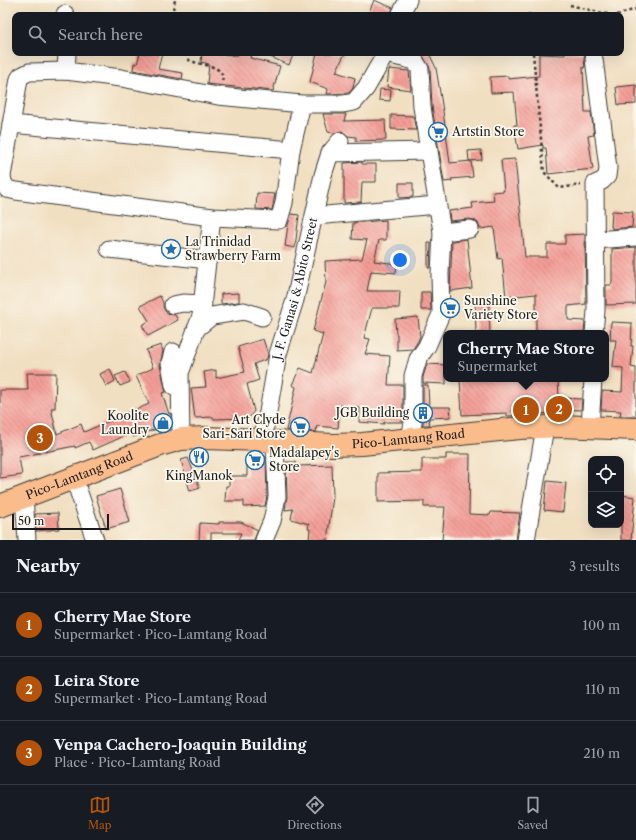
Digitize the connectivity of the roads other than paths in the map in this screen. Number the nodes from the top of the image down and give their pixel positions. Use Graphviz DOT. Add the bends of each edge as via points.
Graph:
graph roads {
  1 [pos="408,0"];
  2 [pos="402,12"];
  3 [pos="67,56"];
  4 [pos="385,56"];
  5 [pos="394,56"];
  6 [pos="594,59"];
  7 [pos="66,71"];
  8 [pos="302,104"];
  9 [pos="11,124"];
  10 [pos="291,150"];
  11 [pos="428,151"];
  12 [pos="437,205"];
  13 [pos="315,216"];
  14 [pos="212,217"];
  15 [pos="470,229"];
  16 [pos="442,232"];
  17 [pos="636,237"];
  18 [pos="595,240"];
  19 [pos="109,249"];
  20 [pos="208,260"];
  21 [pos="203,304"];
  22 [pos="173,305"];
  23 [pos="262,318"];
  24 [pos="196,329"];
  25 [pos="594,330"];
  26 [pos="173,352"];
  27 [pos="593,382"];
  28 [pos="180,406"];
  29 [pos="545,427"];
  30 [pos="590,427"];
  31 [pos="636,429"];
  32 [pos="410,438"];
  33 [pos="181,440"];
  34 [pos="268,441"];
  35 [pos="74,478"];
  36 [pos="24,497"];
  37 [pos="0,506"];
  38 [pos="27,540"];
  39 [pos="95,540"];
  40 [pos="264,540"];
  41 [pos="526,540"];
  1 -- 2 [label="street"];
  3 -- 7 [label="street"];
  4 -- 8 [label="street" via="366,88 354,102"];
  5 -- 11 [label="street" via="415,61 420,69"];
  6 -- 18 [label="street" via="608,168 607,176 595,184"];
  7 -- 8 [label="street" via="121,78 218,96"];
  7 -- 9 [label="street" via="29,72 21,76"];
  8 -- 10 [label="street"];
  9 -- 10 [label="street"];
  9 -- 14 [label="street" via="2,176 7,189"];
  10 -- 14 [label="street" via="283,210 279,220"];
  11 -- 12 [label="street"];
  11 -- 13 [label="street, J. F. Ganasi & Abito Street" via="335,147 323,175"];
  12 -- 13 [label="street"];
  12 -- 16 [label="street"];
  13 -- 34 [label="street, J. F. Ganasi & Abito Street" via="295,300 278,354 267,418"];
  14 -- 20 [label="street"];
  15 -- 16 [label="street"];
  16 -- 32 [label="street" via="441,314 427,346 418,359 413,376 413,423"];
  17 -- 18 [label="street"];
  18 -- 25 [label="street"];
  19 -- 20 [label="street"];
  20 -- 21 [label="street"];
  21 -- 22 [label="street"];
  21 -- 24 [label="street"];
  23 -- 24 [label="street" via="244,311 212,316"];
  24 -- 28 [label="street" via="180,373"];
  26 -- 28 [label="street" via="170,363 175,387 173,406"];
  27 -- 30 [label="street"];
  28 -- 33 [label="street"];
  29 -- 30 [label="main road, Pico-Lamtang Road"];
  29 -- 32 [label="main road, Pico-Lamtang Road"];
  29 -- 41 [label="street"];
  30 -- 31 [label="main road, Pico-Lamtang Road"];
  32 -- 34 [label="main road, Pico-Lamtang Road" via="333,445"];
  33 -- 34 [label="main road, Pico-Lamtang Road" via="206,438"];
  33 -- 35 [label="main road, Pico-Lamtang Road" via="160,445"];
  34 -- 40 [label="street, J. F. Ganasi & Abito Street" via="277,497 272,521"];
  35 -- 36 [label="main road, Pico-Lamtang Road"];
  35 -- 39 [label="street"];
  36 -- 37 [label="main road, Pico-Lamtang Road"];
  36 -- 38 [label="street"];
}
